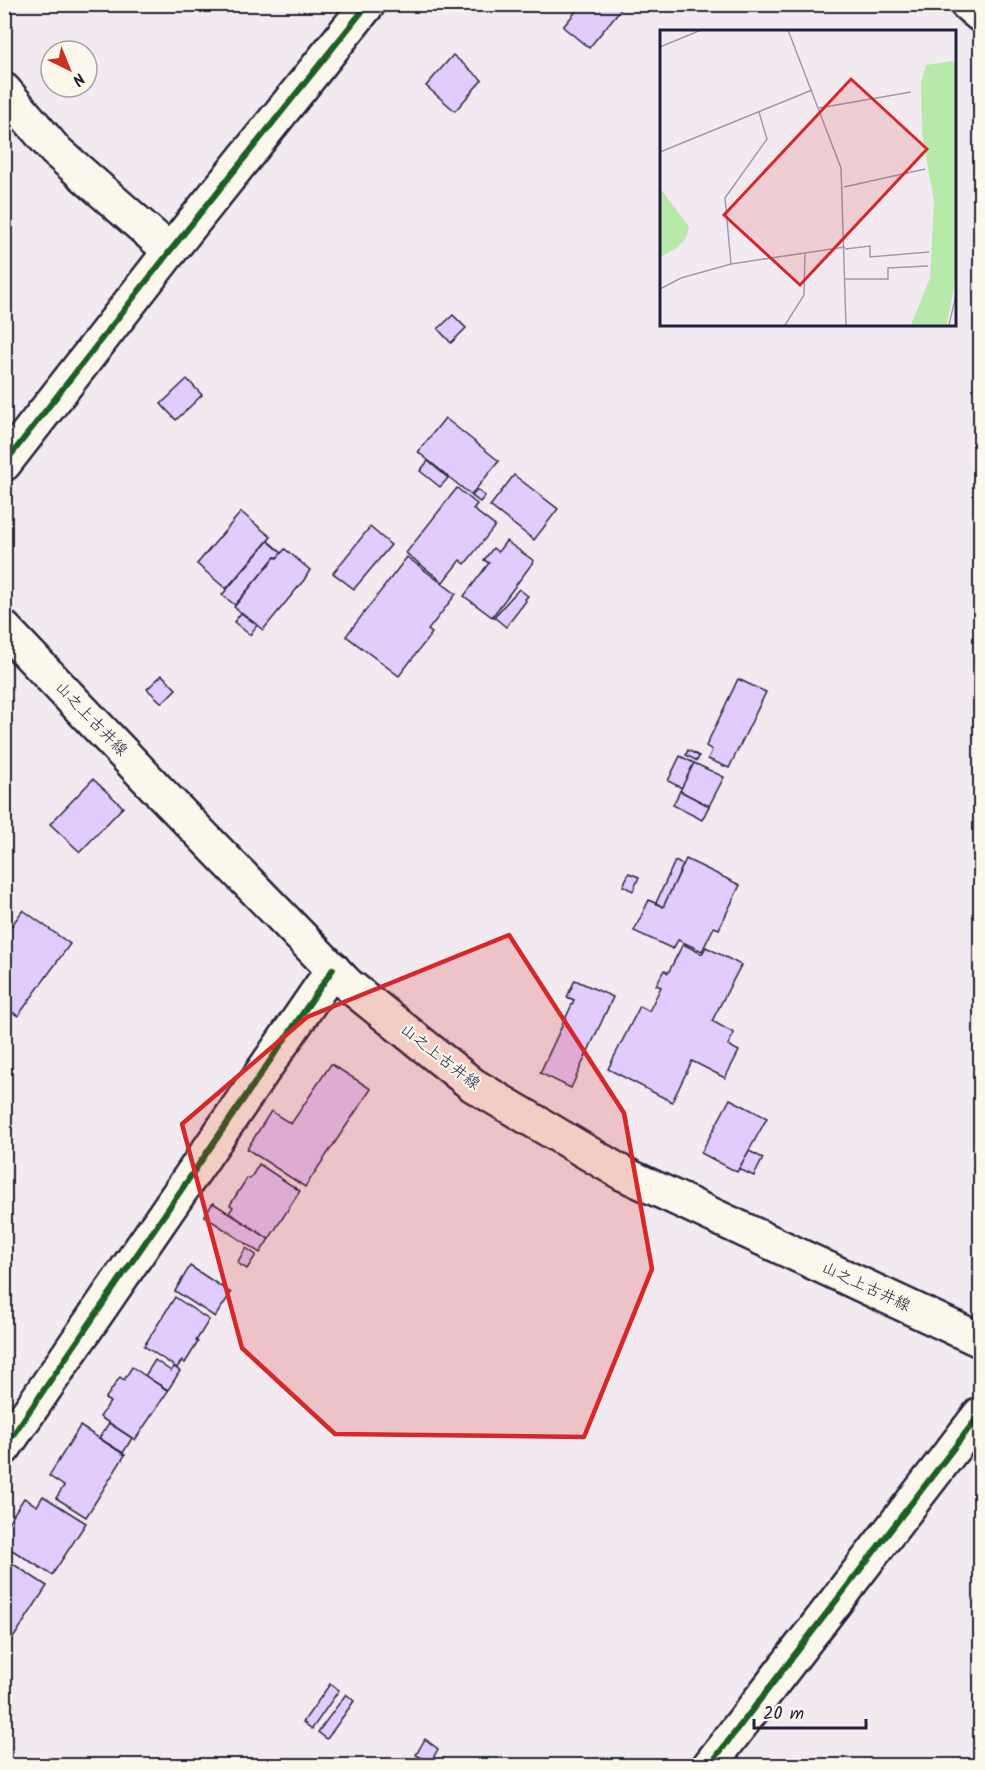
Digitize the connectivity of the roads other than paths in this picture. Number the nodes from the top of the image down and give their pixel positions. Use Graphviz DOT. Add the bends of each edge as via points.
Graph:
graph roads {
  1 [pos="368,4"];
  2 [pos="968,4"];
  3 [pos="981,15"];
  4 [pos="4,90"];
  5 [pos="170,251"];
  6 [pos="4,464"];
  7 [pos="4,628"];
  8 [pos="333,969"];
  9 [pos="981,1340"];
  10 [pos="981,1414"];
  11 [pos="4,1448"];
  12 [pos="709,1766"];
  1 -- 5 [label="street"];
  2 -- 3 [label="street"];
  4 -- 5 [label="street" via="55,150"];
  5 -- 6 [label="street"];
  7 -- 8 [label="street, 山之上古井線"];
  8 -- 9 [label="street, 山之上古井線" via="473,1085 622,1173"];
  8 -- 11 [label="street"];
  10 -- 12 [label="street"];
}
